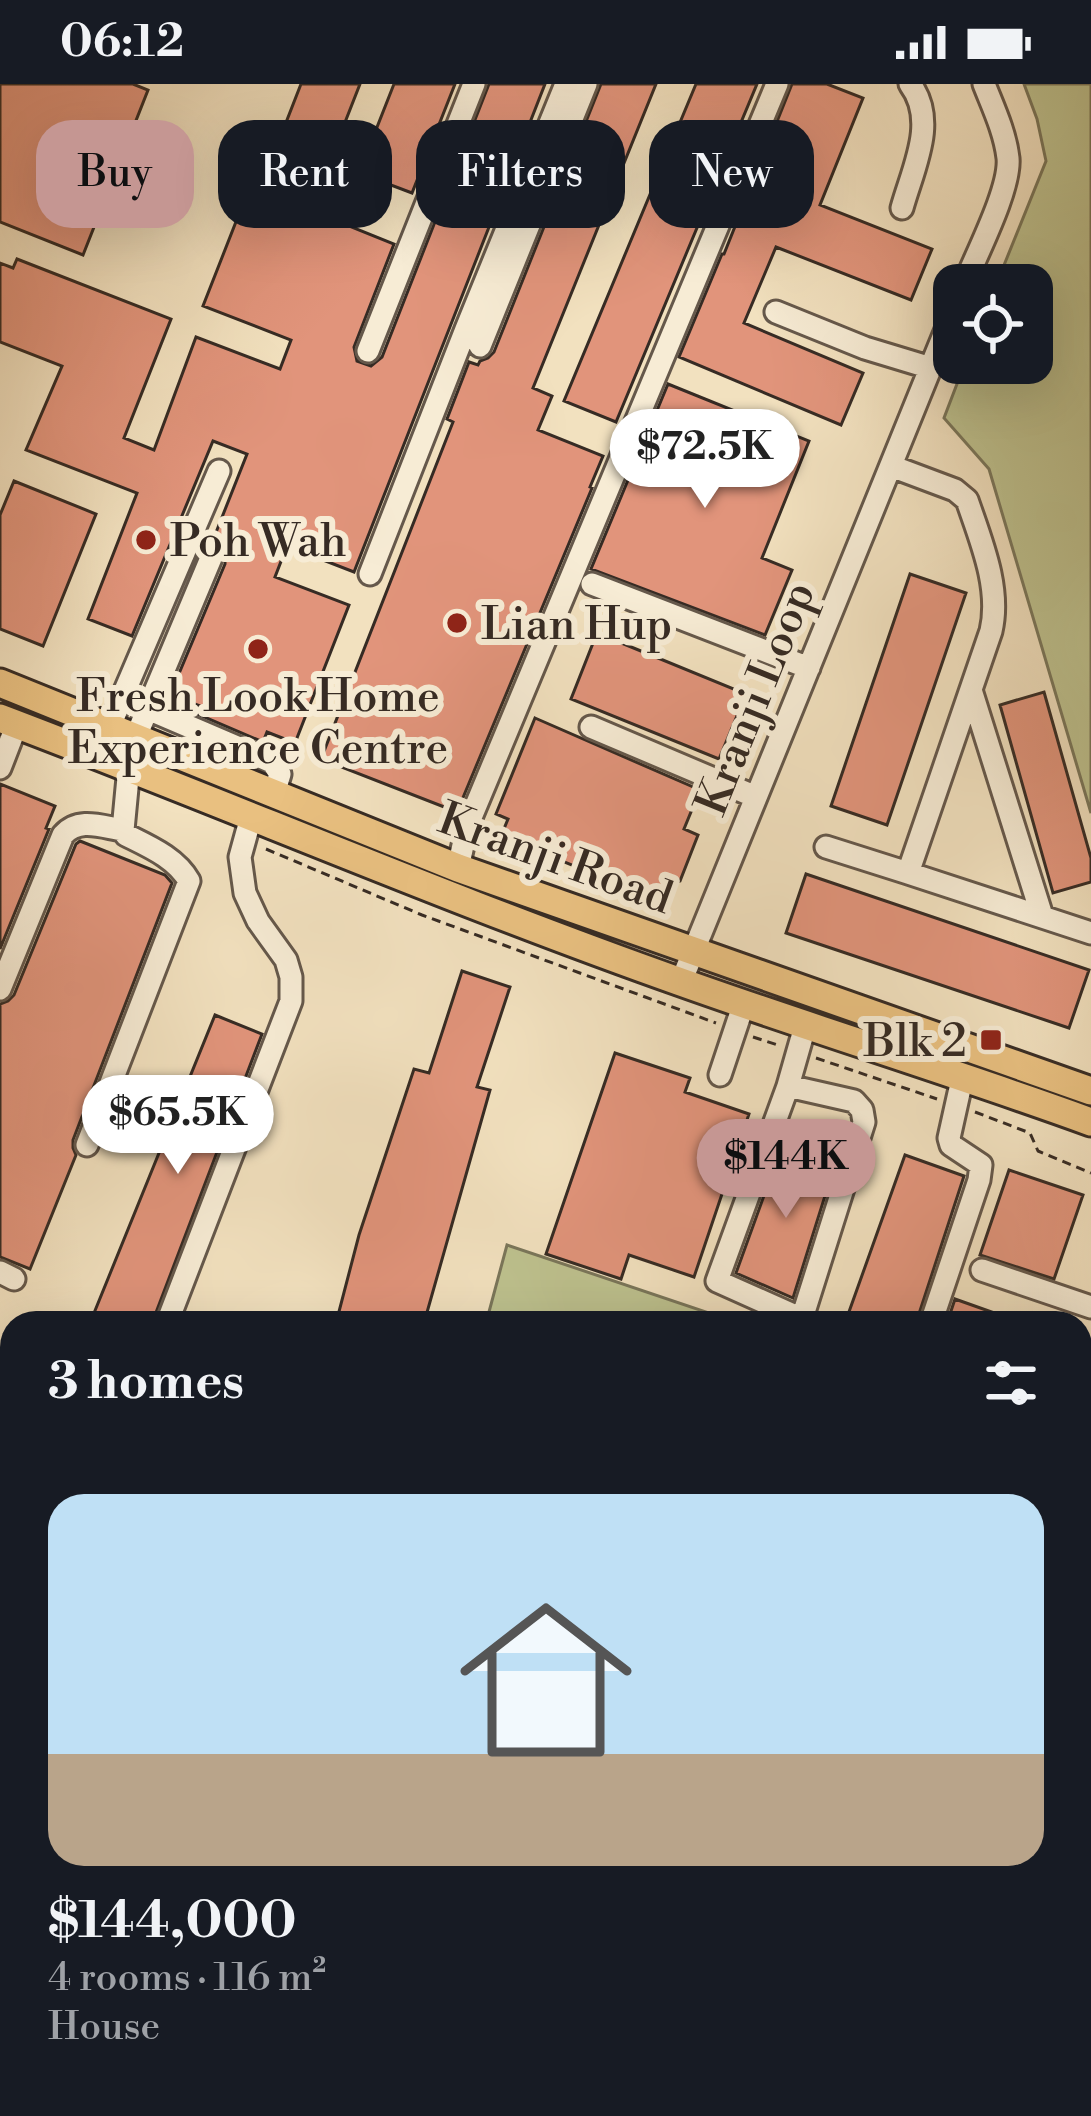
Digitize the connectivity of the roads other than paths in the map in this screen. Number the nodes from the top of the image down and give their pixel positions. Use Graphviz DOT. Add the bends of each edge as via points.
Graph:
graph roads {
  1 [pos="474,84"];
  2 [pos="566,84"];
  3 [pos="586,84"];
  4 [pos="777,84"];
  5 [pos="910,84"];
  6 [pos="984,84"];
  7 [pos="902,208"];
  8 [pos="972,264"];
  9 [pos="776,312"];
  10 [pos="479,346"];
  11 [pos="368,351"];
  12 [pos="933,363"];
  13 [pos="931,368"];
  14 [pos="891,466"];
  15 [pos="219,471"];
  16 [pos="211,558"];
  17 [pos="370,574"];
  18 [pos="592,584"];
  19 [pos="809,668"];
  20 [pos="0,683"];
  21 [pos="971,689"];
  22 [pos="148,709"];
  23 [pos="8,721"];
  24 [pos="591,727"];
  25 [pos="109,728"];
  26 [pos="135,739"];
  27 [pos="129,767"];
  28 [pos="0,768"];
  29 [pos="274,794"];
  30 [pos="756,796"];
  31 [pos="251,817"];
  32 [pos="123,830"];
  33 [pos="826,847"];
  34 [pos="447,863"];
  35 [pos="908,873"];
  36 [pos="1042,916"];
  37 [pos="1091,933"];
  38 [pos="692,952"];
  39 [pos="681,982"];
  40 [pos="0,989"];
  41 [pos="744,1003"];
  42 [pos="806,1023"];
  43 [pos="720,1075"];
  44 [pos="963,1076"];
  45 [pos="788,1086"];
  46 [pos="1091,1091"];
  47 [pos="1084,1123"];
  48 [pos="88,1145"];
  49 [pos="982,1270"];
  50 [pos="1091,1306"];
  51 [pos="172,1311"];
  52 [pos="784,1311"];
  53 [pos="804,1311"];
  54 [pos="935,1311"];
  1 -- 11 [label="street"];
  2 -- 17 [label="street"];
  3 -- 10 [label="street"];
  4 -- 34 [label="street"];
  5 -- 7 [label="street" via="924,105 923,134"];
  6 -- 8 [label="street" via="1009,163"];
  9 -- 13 [label="street"];
  12 -- 13 [label="street, Kranji Loop"];
  13 -- 14 [label="street, Kranji Loop"];
  14 -- 19 [label="street, Kranji Loop"];
  14 -- 21 [label="street" via="967,500 995,612"];
  15 -- 25 [label="street"];
  16 -- 22 [label="street"];
  18 -- 19 [label="street"];
  19 -- 30 [label="street, Kranji Loop"];
  20 -- 25 [label="main road, Kranji Road"];
  21 -- 35 [label="street"];
  21 -- 36 [label="street"];
  22 -- 26 [label="street"];
  22 -- 29 [label="street" via="272,761 280,774"];
  23 -- 27 [label="main road, Kranji Road"];
  23 -- 28 [label="street"];
  24 -- 30 [label="street"];
  25 -- 26 [label="main road, Kranji Road"];
  26 -- 29 [label="main road, Kranji Road"];
  27 -- 31 [label="main road, Kranji Road"];
  27 -- 32 [label="street"];
  29 -- 34 [label="main road, Kranji Road"];
  30 -- 38 [label="street, Kranji Loop"];
  31 -- 39 [label="main road, Kranji Road"];
  31 -- 51 [label="street" via="240,856 245,893 286,960 291,1001"];
  32 -- 40 [label="street" via="83,824 63,835"];
  32 -- 48 [label="street" via="189,881"];
  33 -- 35 [label="street"];
  34 -- 38 [label="main road, Kranji Road"];
  35 -- 36 [label="street"];
  36 -- 37 [label="street"];
  38 -- 39 [label="street, Kranji Loop"];
  38 -- 46 [label="main road, Kranji Road"];
  39 -- 41 [label="main road, Kranji Road"];
  41 -- 42 [label="main road, Kranji Road"];
  41 -- 43 [label="street"];
  42 -- 44 [label="main road, Kranji Road"];
  42 -- 45 [label="street"];
  44 -- 47 [label="main road, Kranji Road"];
  44 -- 54 [label="street" via="949,1138 981,1165"];
  45 -- 52 [label="street" via="717,1281"];
  45 -- 53 [label="street" via="854,1101 864,1122"];
  49 -- 50 [label="street"];
}
